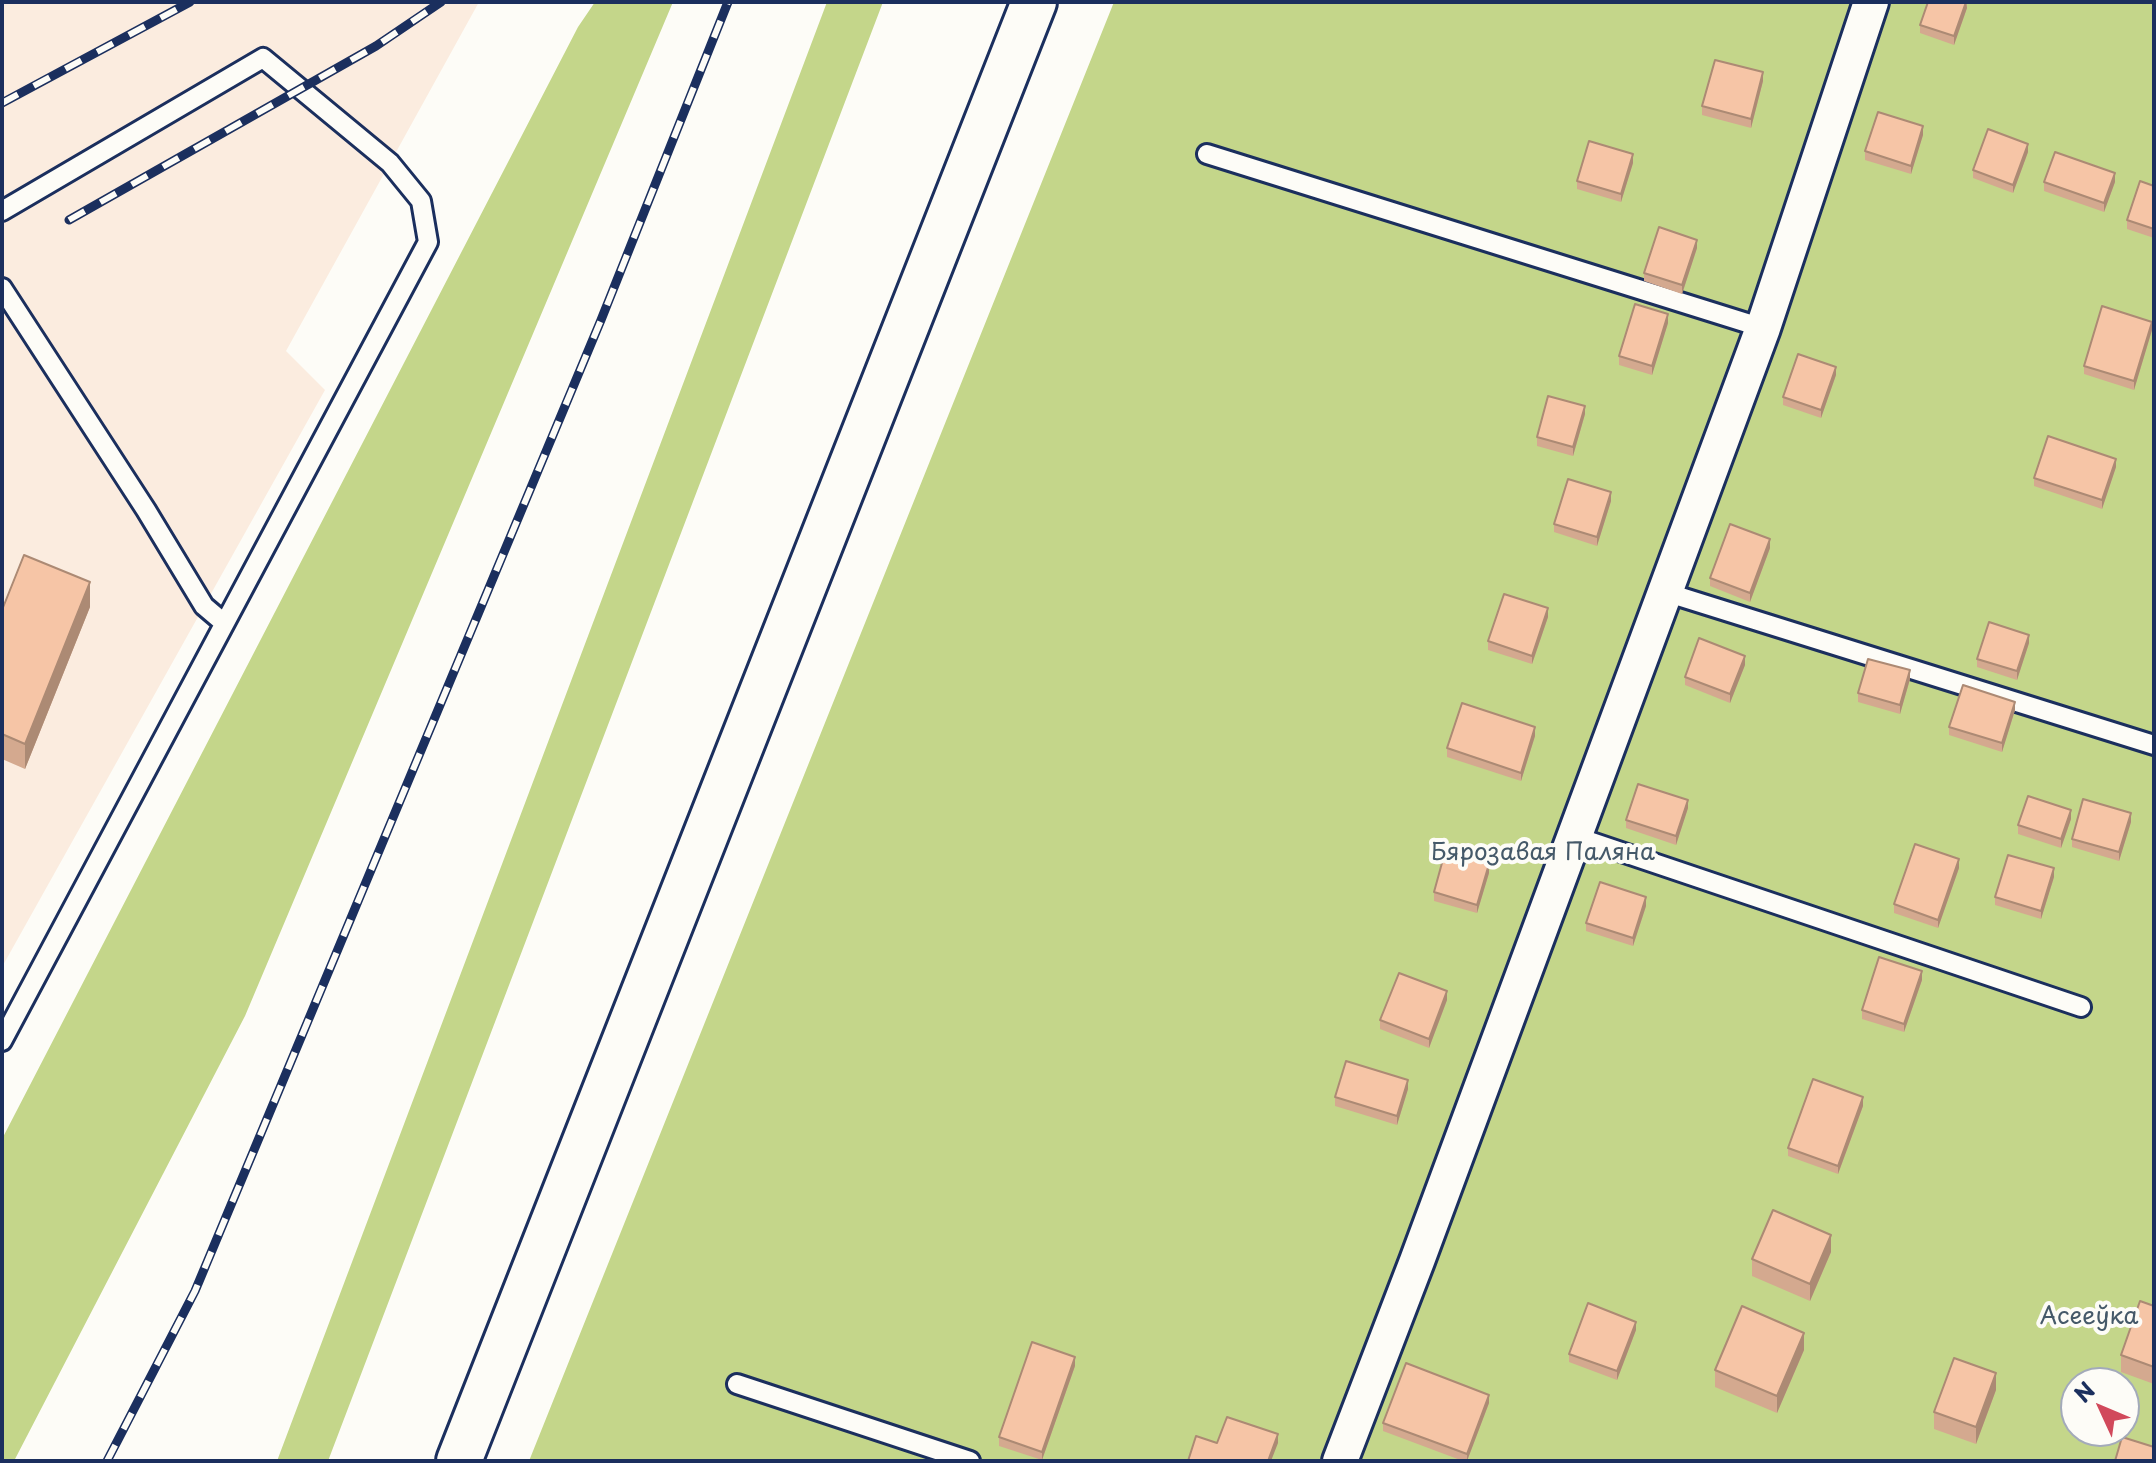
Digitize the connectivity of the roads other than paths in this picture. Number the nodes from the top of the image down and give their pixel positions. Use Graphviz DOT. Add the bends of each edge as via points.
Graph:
graph roads {
  1 [pos="1034,2"];
  2 [pos="1871,2"];
  3 [pos="1207,154"];
  4 [pos="2,211"];
  5 [pos="2,288"];
  6 [pos="1763,328"];
  7 [pos="1665,592"];
  8 [pos="224,623"];
  9 [pos="2154,745"];
  10 [pos="1574,836"];
  11 [pos="2081,1007"];
  12 [pos="2,1041"];
  13 [pos="737,1384"];
  14 [pos="459,1461"];
  15 [pos="970,1461"];
  16 [pos="1340,1461"];
  1 -- 14 [label="street"];
  2 -- 6 [label="street"];
  3 -- 6 [label="lane"];
  4 -- 8 [label="lane" via="263,58 390,163 421,201 428,242"];
  5 -- 8 [label="lane" via="204,606"];
  6 -- 7 [label="street"];
  7 -- 9 [label="lane"];
  7 -- 10 [label="street"];
  8 -- 12 [label="lane"];
  10 -- 11 [label="lane"];
  10 -- 16 [label="street"];
  13 -- 15 [label="lane"];
}
